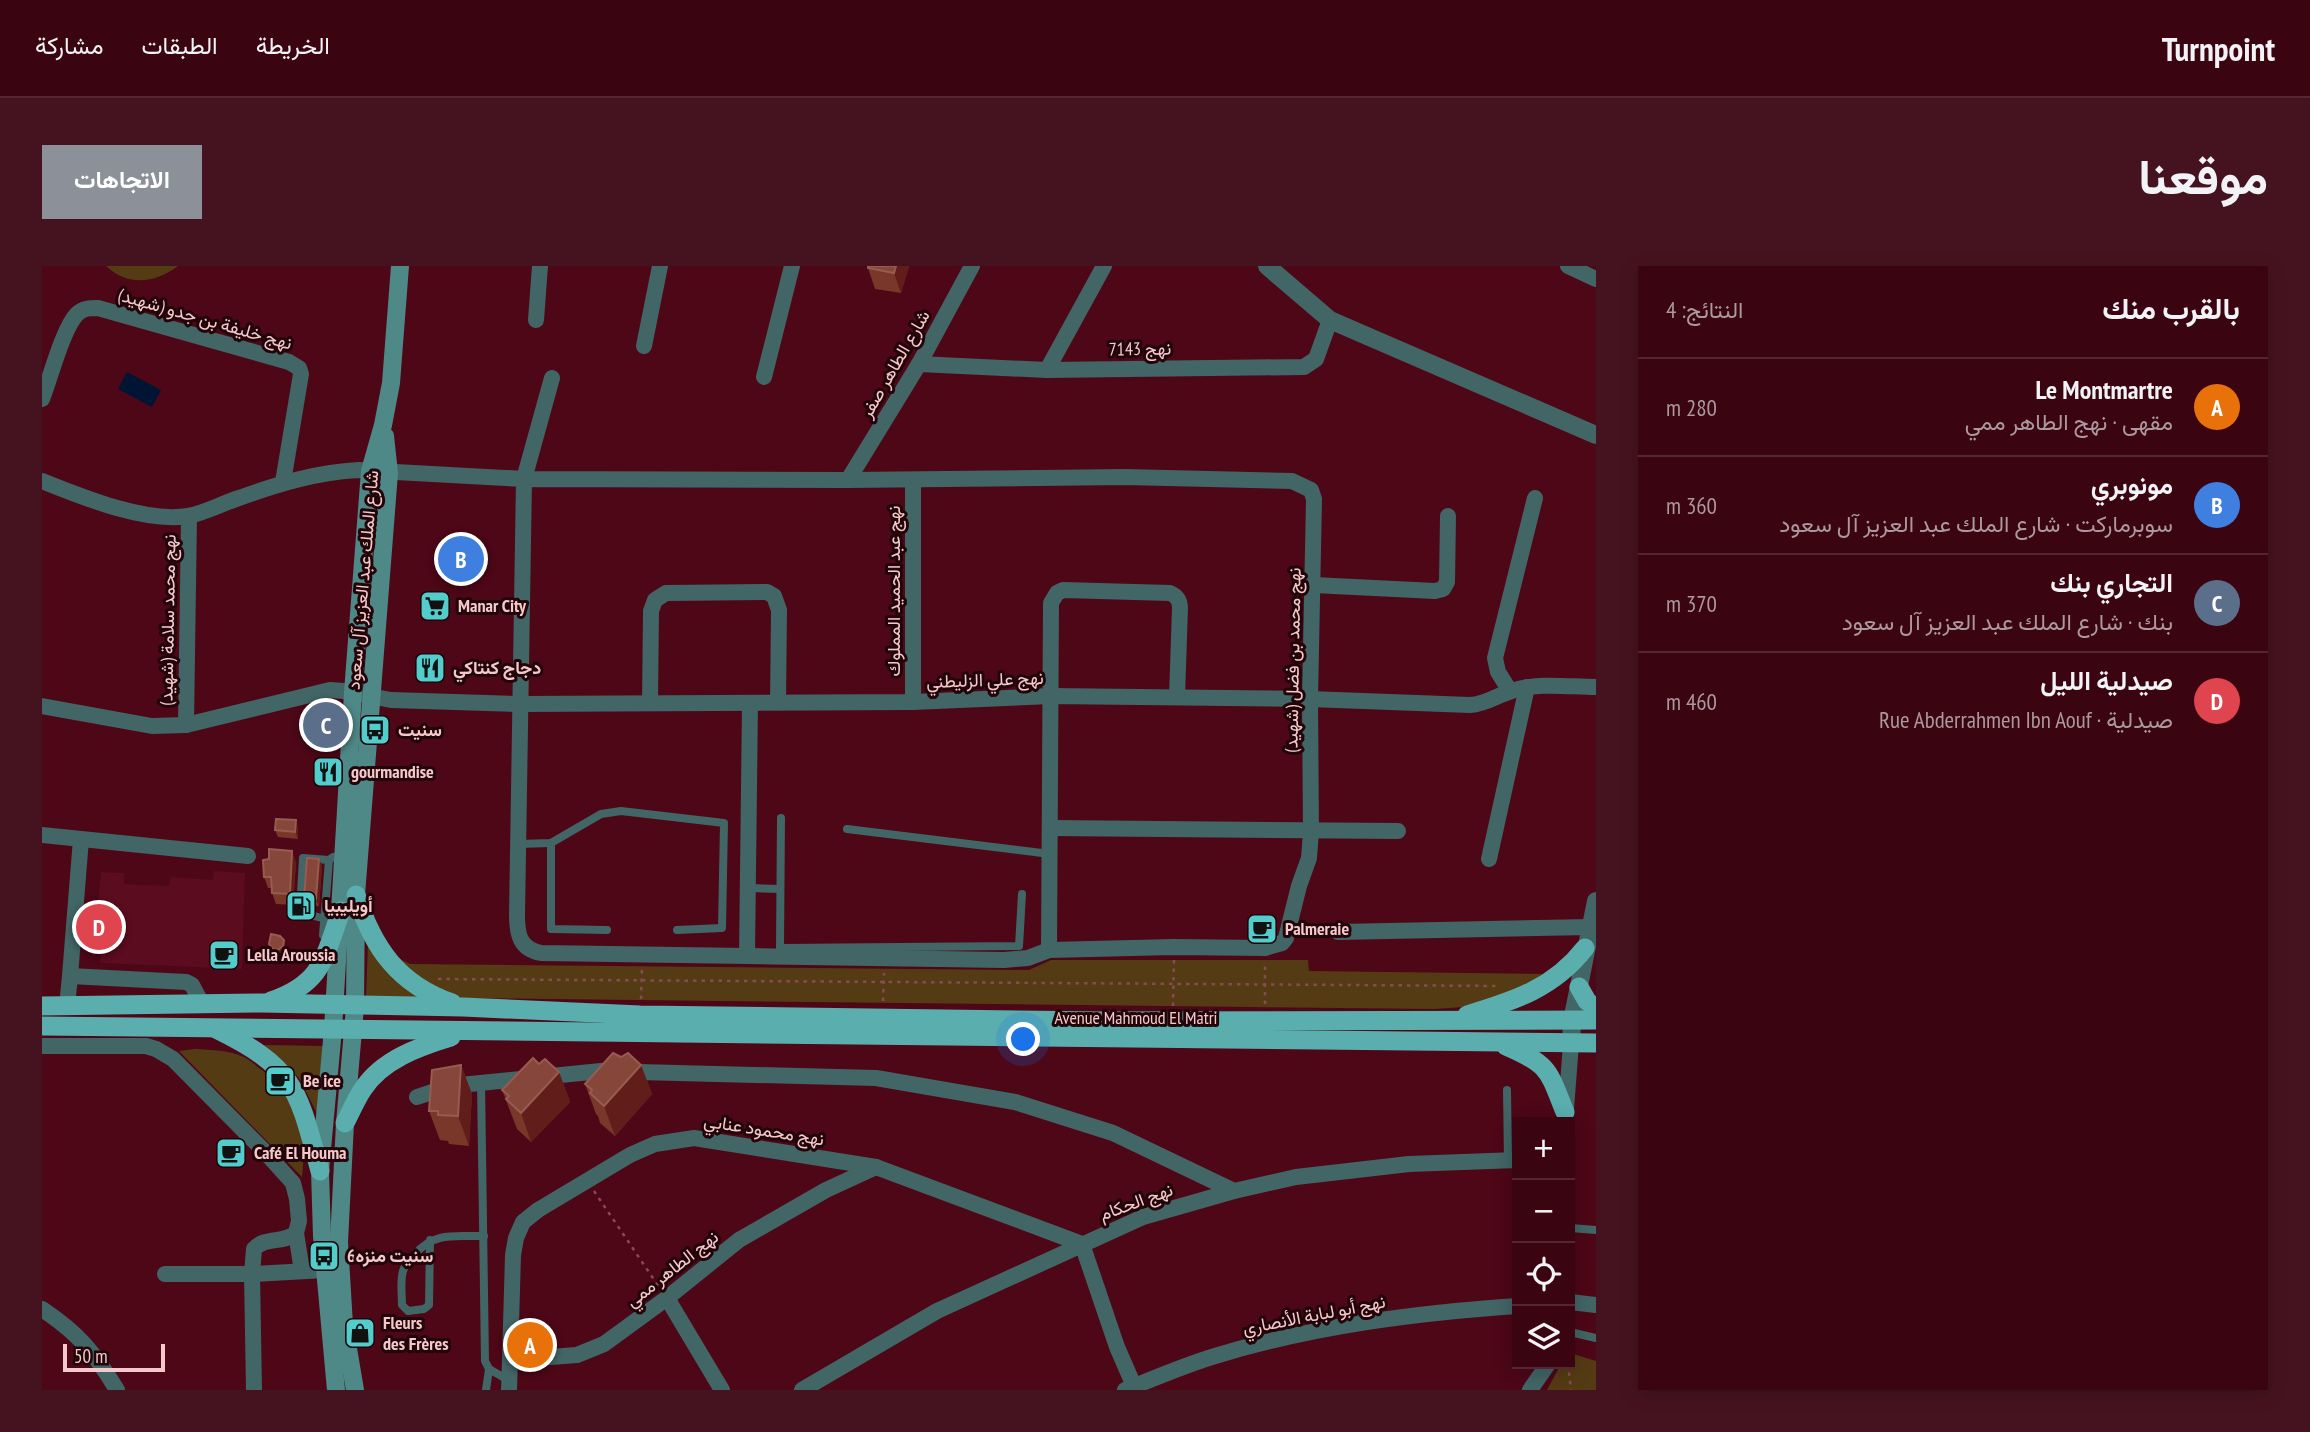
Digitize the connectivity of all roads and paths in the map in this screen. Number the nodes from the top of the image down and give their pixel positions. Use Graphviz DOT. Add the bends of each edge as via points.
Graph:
graph roads {
  1 [pos="400,266"];
  2 [pos="540,266"];
  3 [pos="660,266"];
  4 [pos="792,266"];
  5 [pos="972,266"];
  6 [pos="1104,266"];
  7 [pos="1268,266"];
  8 [pos="1569,266"];
  9 [pos="1596,279"];
  10 [pos="536,320"];
  11 [pos="1330,320"];
  12 [pos="644,346"];
  13 [pos="919,364"];
  14 [pos="1047,370"];
  15 [pos="764,377"];
  16 [pos="552,378"];
  17 [pos="42,399"];
  18 [pos="383,425"];
  19 [pos="1596,435"];
  20 [pos="370,471"];
  21 [pos="389,473"];
  22 [pos="524,479"];
  23 [pos="848,480"];
  24 [pos="913,480"];
  25 [pos="42,481"];
  26 [pos="283,482"];
  27 [pos="1535,498"];
  28 [pos="189,516"];
  29 [pos="1448,516"];
  30 [pos="1314,585"];
  31 [pos="1527,687"];
  32 [pos="1596,687"];
  33 [pos="1510,691"];
  34 [pos="353,692"];
  35 [pos="1051,696"];
  36 [pos="1177,697"];
  37 [pos="372,698"];
  38 [pos="1310,699"];
  39 [pos="650,702"];
  40 [pos="778,702"];
  41 [pos="913,702"];
  42 [pos="750,703"];
  43 [pos="519,704"];
  44 [pos="42,706"];
  45 [pos="186,725"];
  46 [pos="781,818"];
  47 [pos="1050,828"];
  48 [pos="847,829"];
  49 [pos="1398,831"];
  50 [pos="1311,832"];
  51 [pos="42,835"];
  52 [pos="81,839"];
  53 [pos="551,843"];
  54 [pos="519,844"];
  55 [pos="1050,854"];
  56 [pos="337,855"];
  57 [pos="248,856"];
  58 [pos="1489,859"];
  59 [pos="750,888"];
  60 [pos="780,888"];
  61 [pos="1021,894"];
  62 [pos="356,895"];
  63 [pos="1596,901"];
  64 [pos="333,915"];
  65 [pos="1593,922"];
  66 [pos="607,930"];
  67 [pos="677,930"];
  68 [pos="1338,932"];
  69 [pos="323,935"];
  70 [pos="1174,947"];
  71 [pos="1265,948"];
  72 [pos="1585,948"];
  73 [pos="1049,950"];
  74 [pos="643,953"];
  75 [pos="747,956"];
  76 [pos="884,959"];
  77 [pos="70,976"];
  78 [pos="434,979"];
  79 [pos="642,981"];
  80 [pos="883,983"];
  81 [pos="1173,985"];
  82 [pos="1265,985"];
  83 [pos="1500,986"];
  84 [pos="1578,987"];
  85 [pos="262,1003"];
  86 [pos="202,1004"];
  87 [pos="42,1006"];
  88 [pos="67,1006"];
  89 [pos="335,1006"];
  90 [pos="355,1007"];
  91 [pos="463,1007"];
  92 [pos="1596,1009"];
  93 [pos="640,1015"];
  94 [pos="883,1019"];
  95 [pos="1265,1020"];
  96 [pos="1596,1020"];
  97 [pos="1174,1021"];
  98 [pos="1445,1021"];
  99 [pos="1572,1021"];
  100 [pos="42,1026"];
  101 [pos="212,1027"];
  102 [pos="343,1029"];
  103 [pos="472,1031"];
  104 [pos="1496,1042"];
  105 [pos="1596,1043"];
  106 [pos="1571,1044"];
  107 [pos="42,1046"];
  108 [pos="481,1082"];
  109 [pos="1507,1090"];
  110 [pos="417,1097"];
  111 [pos="1565,1117"];
  112 [pos="345,1123"];
  113 [pos="1512,1148"];
  114 [pos="1512,1160"];
  115 [pos="876,1167"];
  116 [pos="320,1171"];
  117 [pos="586,1180"];
  118 [pos="1234,1191"];
  119 [pos="1575,1228"];
  120 [pos="1596,1230"];
  121 [pos="296,1233"];
  122 [pos="484,1236"];
  123 [pos="430,1240"];
  124 [pos="1082,1244"];
  125 [pos="324,1270"];
  126 [pos="302,1271"];
  127 [pos="252,1273"];
  128 [pos="165,1274"];
  129 [pos="667,1298"];
  130 [pos="1575,1302"];
  131 [pos="1596,1304"];
  132 [pos="1512,1307"];
  133 [pos="42,1309"];
  134 [pos="1575,1333"];
  135 [pos="1596,1338"];
  136 [pos="510,1360"];
  137 [pos="489,1368"];
  138 [pos="1545,1369"];
  139 [pos="1569,1369"];
  140 [pos="510,1386"];
  141 [pos="1129,1388"];
  142 [pos="117,1390"];
  143 [pos="254,1390"];
  144 [pos="336,1390"];
  145 [pos="355,1390"];
  146 [pos="486,1390"];
  147 [pos="722,1390"];
  148 [pos="803,1390"];
  149 [pos="1530,1390"];
  150 [pos="1571,1390"];
  1 -- 18 [label="main road"];
  2 -- 10 [label="street"];
  3 -- 12 [label="street"];
  4 -- 15 [label="street"];
  5 -- 13 [label="street, شارع الطاهر صفر"];
  6 -- 14 [label="street"];
  7 -- 11 [label="street"];
  8 -- 9 [label="street"];
  11 -- 14 [label="street, نهج 7143" via="1316,359 1304,367"];
  11 -- 19 [label="street"];
  13 -- 14 [label="street, نهج 7143"];
  13 -- 23 [label="street, شارع الطاهر صفر"];
  16 -- 22 [label="street"];
  17 -- 26 [label="street, نهج خليفة بن جدو (شهيد)" via="67,329 84,309 98,308 289,362 299,368 301,382"];
  18 -- 20 [label="main road, شارع الملك عبد العزيز آل سعود"];
  18 -- 21 [label="main road, شارع الملك عبد العزيز آل سعود"];
  20 -- 21 [label="street"];
  20 -- 26 [label="street" via="342,471"];
  20 -- 34 [label="main road, شارع الملك عبد العزيز آل سعود"];
  21 -- 22 [label="street"];
  21 -- 37 [label="main road, شارع الملك عبد العزيز آل سعود"];
  22 -- 23 [label="street"];
  22 -- 43 [label="street"];
  23 -- 24 [label="street"];
  24 -- 30 [label="street, نهج محمد بن فضل (شهيد)" via="1125,477 1292,481 1311,490 1314,499"];
  24 -- 41 [label="street, نهج عبد الحميد المملوك"];
  25 -- 28 [label="street" via="146,514"];
  26 -- 28 [label="street"];
  27 -- 33 [label="street" via="1495,658 1497,672"];
  28 -- 45 [label="street, نهج محمد سلامة (شهيد)"];
  29 -- 30 [label="street" via="1447,582 1443,589"];
  30 -- 38 [label="street, نهج محمد بن فضل (شهيد)"];
  31 -- 32 [label="street, نهج علي الزليطني"];
  31 -- 33 [label="street, نهج علي الزليطني"];
  31 -- 58 [label="street"];
  33 -- 38 [label="street, نهج علي الزليطني" via="1484,704 1470,705"];
  34 -- 37 [label="street, نهج علي الزليطني"];
  34 -- 45 [label="street, نهج علي الزليطني" via="304,695"];
  34 -- 56 [label="main road, شارع الملك عبد العزيز آل سعود"];
  35 -- 36 [label="street, نهج علي الزليطني"];
  35 -- 36 [label="street" via="1051,603 1063,590 1174,595 1180,602"];
  35 -- 41 [label="street, نهج علي الزليطني"];
  35 -- 47 [label="street"];
  36 -- 38 [label="street, نهج علي الزليطني"];
  37 -- 43 [label="street, نهج علي الزليطني"];
  37 -- 62 [label="main road, شارع الملك عبد العزيز آل سعود"];
  38 -- 50 [label="street, نهج محمد بن فضل (شهيد)"];
  39 -- 40 [label="street" via="655,600 666,593 767,592 778,602 779,610"];
  39 -- 42 [label="street, نهج علي الزليطني"];
  39 -- 43 [label="street, نهج علي الزليطني"];
  40 -- 41 [label="street, نهج علي الزليطني"];
  40 -- 42 [label="street, نهج علي الزليطني"];
  42 -- 59 [label="street"];
  43 -- 54 [label="street"];
  44 -- 45 [label="street, نهج علي الزليطني" via="138,724"];
  46 -- 60 [label="lane"];
  47 -- 50 [label="street"];
  47 -- 55 [label="street"];
  48 -- 55 [label="lane"];
  49 -- 50 [label="street"];
  50 -- 71 [label="street, نهج محمد بن فضل (شهيد)" via="1309,858 1286,938"];
  51 -- 52 [label="street"];
  52 -- 57 [label="street"];
  52 -- 77 [label="street"];
  53 -- 54 [label="lane"];
  53 -- 66 [label="lane" via="551,929"];
  53 -- 67 [label="lane" via="601,814 621,811 724,823 722,928"];
  54 -- 74 [label="street" via="517,928 524,946 541,953"];
  55 -- 73 [label="street"];
  56 -- 64 [label="main road, شارع الملك عبد العزيز آل سعود"];
  56 -- 64 [label="lane" via="303,858 300,912"];
  59 -- 60 [label="lane"];
  59 -- 75 [label="street"];
  60 -- 61 [label="lane" via="780,948 1019,946"];
  62 -- 90 [label="main road, شارع الملك عبد العزيز آل سعود"];
  62 -- 91 [label="highway" via="370,933 407,979 424,992"];
  63 -- 65 [label="street"];
  64 -- 69 [label="lane"];
  64 -- 85 [label="highway" via="323,958 308,983"];
  64 -- 89 [label="main road, شارع الملك عبد العزيز آل سعود"];
  65 -- 68 [label="street"];
  65 -- 72 [label="street"];
  70 -- 71 [label="street"];
  70 -- 73 [label="street"];
  70 -- 81 [label="path"];
  71 -- 82 [label="path"];
  72 -- 84 [label="street"];
  72 -- 98 [label="highway" via="1549,983 1501,1005"];
  73 -- 76 [label="street" via="1004,960"];
  74 -- 75 [label="street"];
  74 -- 79 [label="path"];
  75 -- 76 [label="street"];
  76 -- 80 [label="path"];
  77 -- 86 [label="street" via="186,982"];
  77 -- 88 [label="street"];
  78 -- 79 [label="path"];
  79 -- 80 [label="path"];
  79 -- 93 [label="path"];
  80 -- 81 [label="path"];
  80 -- 94 [label="path"];
  81 -- 82 [label="path"];
  81 -- 97 [label="path"];
  82 -- 83 [label="path"];
  82 -- 95 [label="path"];
  84 -- 92 [label="highway"];
  84 -- 99 [label="street"];
  85 -- 86 [label="highway"];
  85 -- 89 [label="highway, Avenue Mahmoud El Matri"];
  86 -- 88 [label="highway"];
  87 -- 88 [label="highway"];
  89 -- 90 [label="highway, Avenue Mahmoud El Matri"];
  89 -- 102 [label="main road, شارع الملك عبد العزيز آل سعود"];
  90 -- 91 [label="highway, Avenue Mahmoud El Matri"];
  90 -- 102 [label="main road, شارع الملك عبد العزيز آل سعود"];
  91 -- 93 [label="highway, Avenue Mahmoud El Matri"];
  93 -- 94 [label="highway, Avenue Mahmoud El Matri"];
  94 -- 97 [label="highway, Avenue Mahmoud El Matri"];
  95 -- 97 [label="highway, Avenue Mahmoud El Matri"];
  95 -- 98 [label="highway, Avenue Mahmoud El Matri"];
  96 -- 99 [label="highway, Avenue Mahmoud El Matri"];
  98 -- 99 [label="highway, Avenue Mahmoud El Matri"];
  99 -- 106 [label="street"];
  100 -- 101 [label="highway, Avenue Mahmoud El Matri"];
  101 -- 102 [label="highway, Avenue Mahmoud El Matri"];
  101 -- 116 [label="highway" via="253,1048 288,1079 307,1122"];
  102 -- 103 [label="highway, Avenue Mahmoud El Matri"];
  102 -- 112 [label="main road"];
  102 -- 116 [label="main road"];
  103 -- 104 [label="highway, Avenue Mahmoud El Matri"];
  103 -- 112 [label="highway" via="427,1044 388,1065 362,1089"];
  104 -- 106 [label="highway, Avenue Mahmoud El Matri"];
  104 -- 111 [label="highway" via="1544,1066"];
  105 -- 106 [label="highway, Avenue Mahmoud El Matri"];
  106 -- 111 [label="street"];
  107 -- 121 [label="street" via="146,1046 173,1059 293,1183 298,1199"];
  108 -- 110 [label="street"];
  108 -- 118 [label="street" via="601,1071 876,1078 1015,1102 1113,1133"];
  108 -- 122 [label="lane"];
  109 -- 113 [label="lane"];
  112 -- 145 [label="main road" via="339,1242 344,1325"];
  114 -- 118 [label="street, نهج الحكام" via="1354,1169"];
  115 -- 117 [label="street, نهج محمود عنابي" via="695,1138 654,1144"];
  115 -- 124 [label="street, نهج محمود عنابي"];
  115 -- 129 [label="street, نهج الطاهر ممي" via="750,1234"];
  116 -- 125 [label="main road"];
  117 -- 129 [label="path"];
  117 -- 136 [label="street, نهج محمود عنابي" via="523,1222 516,1238"];
  118 -- 124 [label="street, نهج الحكام" via="1143,1217"];
  119 -- 120 [label="lane"];
  121 -- 126 [label="street"];
  121 -- 127 [label="street" via="257,1245"];
  122 -- 123 [label="lane"];
  122 -- 137 [label="lane" via="485,1361"];
  123 -- 123 [label="lane" via="429,1305 408,1311 402,1305 404,1267"];
  124 -- 141 [label="street"];
  124 -- 148 [label="street, نهج الحكام" via="937,1311"];
  125 -- 126 [label="street"];
  125 -- 144 [label="main road"];
  126 -- 127 [label="street"];
  127 -- 128 [label="street"];
  127 -- 143 [label="street"];
  129 -- 136 [label="street, نهج الطاهر ممي" via="591,1350"];
  129 -- 147 [label="street"];
  130 -- 131 [label="street"];
  132 -- 141 [label="street, نهج أبو لبابة الأنصاري" via="1350,1324 1293,1335 1212,1356"];
  133 -- 142 [label="street" via="93,1352"];
  134 -- 135 [label="lane"];
  136 -- 140 [label="street"];
  137 -- 140 [label="lane"];
  137 -- 146 [label="lane"];
  138 -- 149 [label="street"];
  139 -- 150 [label="path"];
}
